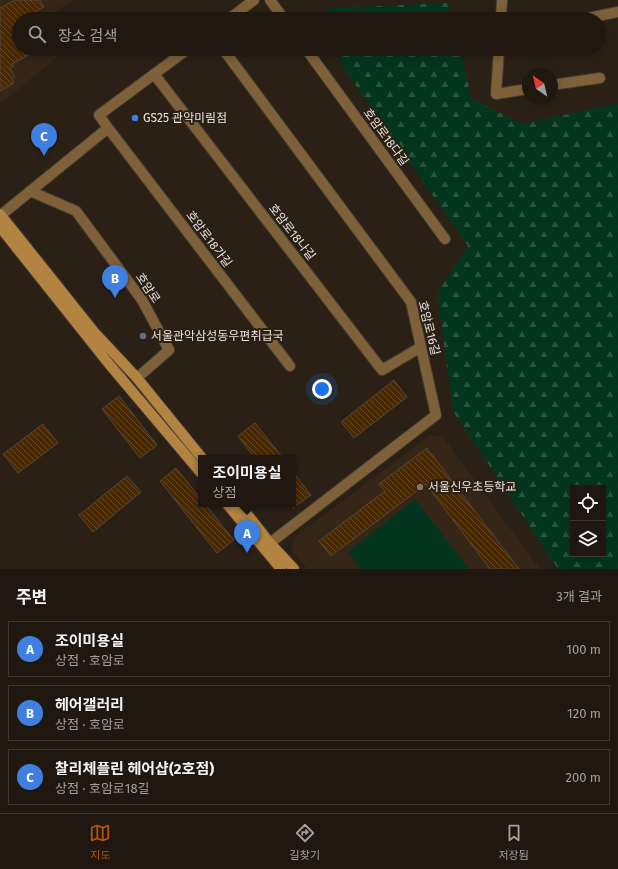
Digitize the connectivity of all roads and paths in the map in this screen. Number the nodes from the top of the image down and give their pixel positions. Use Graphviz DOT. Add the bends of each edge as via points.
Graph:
graph roads {
  1 [pos="254,0"];
  2 [pos="270,0"];
  3 [pos="502,0"];
  4 [pos="238,12"];
  5 [pos="279,12"];
  6 [pos="501,12"];
  7 [pos="618,12"];
  8 [pos="606,14"];
  9 [pos="178,56"];
  10 [pos="228,56"];
  11 [pos="311,56"];
  12 [pos="499,56"];
  13 [pos="154,74"];
  14 [pos="600,78"];
  15 [pos="558,84"];
  16 [pos="522,90"];
  17 [pos="108,128"];
  18 [pos="30,191"];
  19 [pos="1,214"];
  20 [pos="0,227"];
  21 [pos="445,239"];
  22 [pos="421,347"];
  23 [pos="290,366"];
  24 [pos="137,378"];
  25 [pos="200,455"];
  26 [pos="198,469"];
  27 [pos="229,507"];
  28 [pos="241,507"];
  29 [pos="270,542"];
  30 [pos="281,569"];
  31 [pos="294,569"];
  1 -- 4 [label="street"];
  2 -- 5 [label="street"];
  3 -- 6 [label="street"];
  7 -- 8 [label="street"];
  9 -- 13 [label="street"];
  10 -- 22 [label="street, 호암로16길" via="410,302"];
  11 -- 21 [label="street, 호암로18다길"];
  12 -- 16 [label="street" via="496,94"];
  13 -- 17 [label="street, 호암로18가길" via="99,115"];
  13 -- 22 [label="street, 호암로18나길" via="382,370"];
  14 -- 15 [label="street"];
  17 -- 18 [label="street"];
  17 -- 23 [label="street, 호암로18가길"];
  18 -- 19 [label="street"];
  18 -- 24 [label="street, 호암로" via="76,211 142,300 169,350"];
  19 -- 24 [label="main road" via="95,333"];
  20 -- 26 [label="main road" via="109,364"];
  22 -- 29 [label="street, 호암로16길" via="436,415"];
  24 -- 25 [label="main road"];
  27 -- 30 [label="main road"];
  28 -- 29 [label="main road"];
  29 -- 31 [label="main road"];
}
